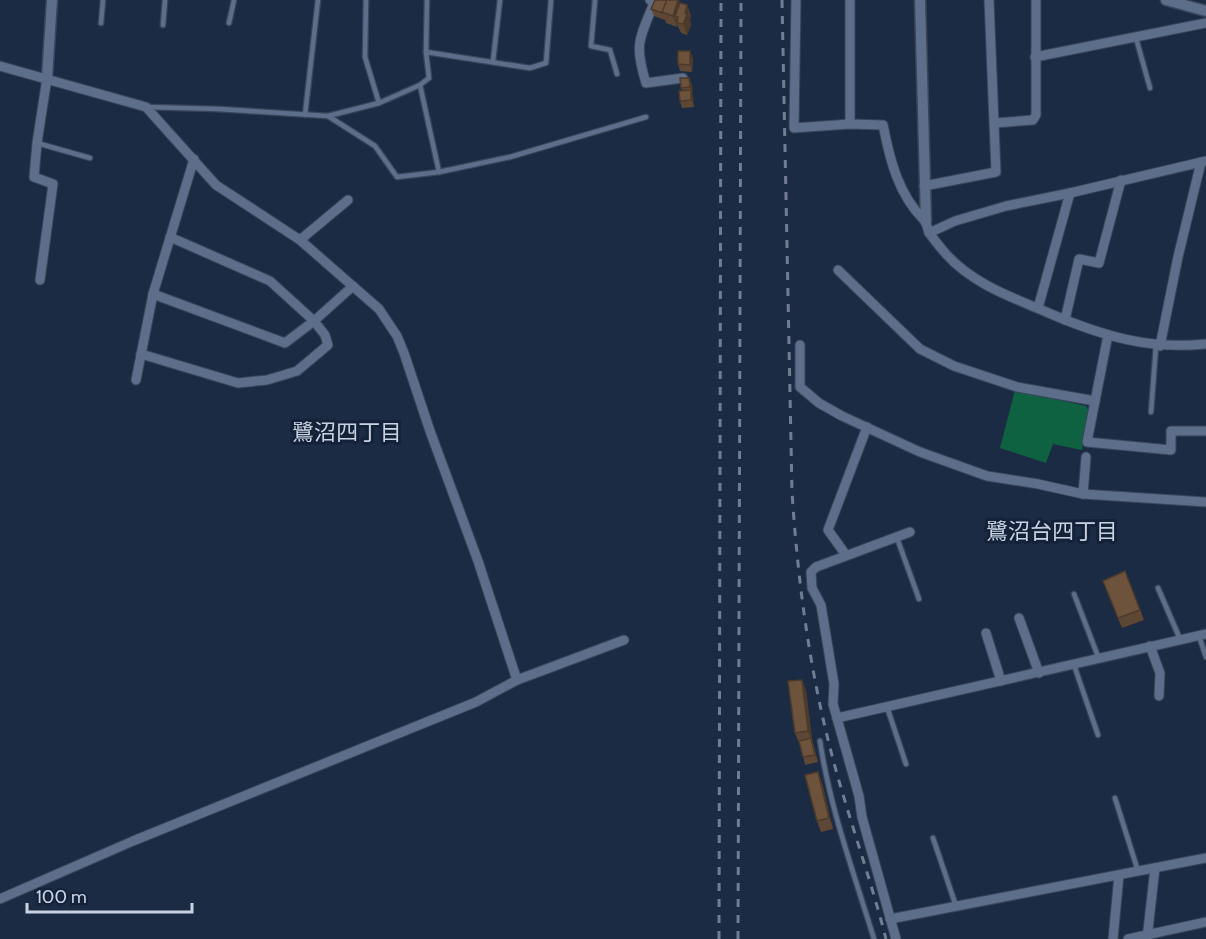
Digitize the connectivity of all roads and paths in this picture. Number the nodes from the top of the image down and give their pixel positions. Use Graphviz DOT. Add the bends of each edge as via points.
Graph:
graph roads {
  1 [pos="52,0"];
  2 [pos="103,0"];
  3 [pos="165,0"];
  4 [pos="234,0"];
  5 [pos="318,0"];
  6 [pos="366,0"];
  7 [pos="427,0"];
  8 [pos="500,0"];
  9 [pos="551,0"];
  10 [pos="595,0"];
  11 [pos="650,0"];
  12 [pos="796,0"];
  13 [pos="850,0"];
  14 [pos="920,0"];
  15 [pos="989,0"];
  16 [pos="1036,0"];
  17 [pos="1166,0"];
  18 [pos="1206,11"];
  19 [pos="101,23"];
  20 [pos="229,23"];
  21 [pos="1206,23"];
  22 [pos="163,25"];
  23 [pos="1136,38"];
  24 [pos="426,52"];
  25 [pos="1035,57"];
  26 [pos="494,62"];
  27 [pos="0,66"];
  28 [pos="617,74"];
  29 [pos="47,78"];
  30 [pos="683,78"];
  31 [pos="420,85"];
  32 [pos="1150,88"];
  33 [pos="379,103"];
  34 [pos="146,107"];
  35 [pos="305,115"];
  36 [pos="328,116"];
  37 [pos="646,117"];
  38 [pos="995,123"];
  39 [pos="850,124"];
  40 [pos="37,143"];
  41 [pos="90,158"];
  42 [pos="194,159"];
  43 [pos="1204,162"];
  44 [pos="439,172"];
  45 [pos="1121,180"];
  46 [pos="924,186"];
  47 [pos="1070,193"];
  48 [pos="348,200"];
  49 [pos="926,221"];
  50 [pos="929,232"];
  51 [pos="170,237"];
  52 [pos="300,240"];
  53 [pos="838,270"];
  54 [pos="40,280"];
  55 [pos="353,286"];
  56 [pos="153,294"];
  57 [pos="1038,309"];
  58 [pos="1065,320"];
  59 [pos="314,321"];
  60 [pos="1108,335"];
  61 [pos="1206,344"];
  62 [pos="800,345"];
  63 [pos="1158,346"];
  64 [pos="141,354"];
  65 [pos="136,380"];
  66 [pos="1095,401"];
  67 [pos="1151,412"];
  68 [pos="867,427"];
  69 [pos="1206,431"];
  70 [pos="1086,457"];
  71 [pos="1083,494"];
  72 [pos="1206,502"];
  73 [pos="909,532"];
  74 [pos="897,538"];
  75 [pos="846,555"];
  76 [pos="1158,588"];
  77 [pos="1074,594"];
  78 [pos="919,599"];
  79 [pos="1019,618"];
  80 [pos="986,633"];
  81 [pos="1202,635"];
  82 [pos="1180,639"];
  83 [pos="624,640"];
  84 [pos="1150,646"];
  85 [pos="1206,657"];
  86 [pos="1099,659"];
  87 [pos="1074,665"];
  88 [pos="1039,673"];
  89 [pos="517,680"];
  90 [pos="1001,681"];
  91 [pos="1159,696"];
  92 [pos="887,707"];
  93 [pos="837,718"];
  94 [pos="1098,735"];
  95 [pos="820,741"];
  96 [pos="906,764"];
  97 [pos="1115,798"];
  98 [pos="933,838"];
  99 [pos="1206,858"];
  100 [pos="1155,868"];
  101 [pos="1138,871"];
  102 [pos="1119,874"];
  103 [pos="0,899"];
  104 [pos="956,906"];
  105 [pos="890,918"];
  106 [pos="1206,922"];
  107 [pos="1148,937"];
  108 [pos="874,939"];
  109 [pos="896,939"];
  110 [pos="1113,939"];
  111 [pos="1128,939"];
  1 -- 29 [label="street"];
  2 -- 19 [label="lane"];
  3 -- 22 [label="lane"];
  4 -- 20 [label="lane"];
  5 -- 35 [label="lane"];
  6 -- 33 [label="lane" via="365,57"];
  7 -- 24 [label="lane"];
  8 -- 26 [label="lane"];
  9 -- 26 [label="lane" via="546,63 530,68"];
  10 -- 28 [label="lane" via="591,46 610,50"];
  11 -- 30 [label="street" via="654,3 638,43 646,83"];
  12 -- 39 [label="street" via="794,128"];
  13 -- 39 [label="street"];
  14 -- 46 [label="street"];
  15 -- 38 [label="street"];
  16 -- 25 [label="street"];
  17 -- 18 [label="street"];
  21 -- 23 [label="street"];
  23 -- 25 [label="street"];
  23 -- 32 [label="lane"];
  24 -- 26 [label="lane"];
  24 -- 31 [label="lane" via="429,78"];
  25 -- 38 [label="street" via="1033,120"];
  27 -- 29 [label="street"];
  29 -- 34 [label="street"];
  29 -- 40 [label="street"];
  31 -- 33 [label="lane"];
  31 -- 44 [label="lane"];
  33 -- 36 [label="lane"];
  34 -- 35 [label="lane"];
  34 -- 42 [label="street"];
  35 -- 36 [label="lane"];
  36 -- 44 [label="lane" via="375,146 397,177"];
  37 -- 44 [label="lane" via="510,157"];
  38 -- 46 [label="street" via="996,171"];
  39 -- 49 [label="street" via="883,125 890,163 917,215"];
  40 -- 41 [label="lane"];
  40 -- 54 [label="street" via="34,177 53,184"];
  42 -- 51 [label="street"];
  42 -- 52 [label="street" via="216,185"];
  43 -- 45 [label="street"];
  43 -- 63 [label="street"];
  45 -- 47 [label="street"];
  45 -- 58 [label="street" via="1100,264 1079,259"];
  46 -- 49 [label="street"];
  47 -- 50 [label="street" via="1006,206"];
  47 -- 57 [label="street"];
  48 -- 52 [label="street"];
  49 -- 50 [label="street"];
  50 -- 57 [label="street" via="954,262 975,279"];
  51 -- 56 [label="street"];
  51 -- 59 [label="street" via="270,280"];
  52 -- 55 [label="street"];
  53 -- 66 [label="street" via="920,349 954,366 1017,387"];
  55 -- 59 [label="street"];
  55 -- 89 [label="street" via="379,309 397,336"];
  56 -- 59 [label="street" via="285,343"];
  56 -- 64 [label="street"];
  57 -- 58 [label="street"];
  58 -- 60 [label="street"];
  59 -- 64 [label="street" via="328,345 297,371 267,380 238,383"];
  60 -- 63 [label="street"];
  60 -- 66 [label="street"];
  61 -- 63 [label="street"];
  62 -- 68 [label="street" via="800,387 819,403"];
  63 -- 67 [label="lane"];
  64 -- 65 [label="street"];
  66 -- 69 [label="street" via="1087,442 1171,450 1171,431"];
  68 -- 71 [label="street" via="960,468"];
  68 -- 75 [label="street" via="828,530"];
  70 -- 71 [label="street"];
  71 -- 72 [label="street"];
  73 -- 74 [label="street"];
  74 -- 75 [label="street"];
  74 -- 78 [label="lane"];
  75 -- 93 [label="street" via="812,572 812,588 821,605 831,661"];
  76 -- 82 [label="lane"];
  77 -- 86 [label="lane"];
  79 -- 88 [label="street"];
  80 -- 90 [label="street"];
  81 -- 82 [label="street"];
  81 -- 85 [label="lane"];
  82 -- 84 [label="street"];
  83 -- 89 [label="street"];
  84 -- 86 [label="street"];
  84 -- 91 [label="street" via="1160,673"];
  86 -- 87 [label="street"];
  87 -- 88 [label="street"];
  87 -- 94 [label="lane"];
  88 -- 90 [label="street"];
  89 -- 103 [label="street" via="476,702"];
  90 -- 92 [label="street"];
  92 -- 93 [label="street"];
  92 -- 96 [label="lane"];
  93 -- 105 [label="street"];
  95 -- 108 [label="lane" via="838,827"];
  97 -- 101 [label="lane"];
  98 -- 104 [label="lane"];
  99 -- 100 [label="street"];
  100 -- 101 [label="street"];
  100 -- 107 [label="street"];
  101 -- 102 [label="street"];
  102 -- 104 [label="street"];
  102 -- 110 [label="street"];
  104 -- 105 [label="street"];
  105 -- 109 [label="street"];
  106 -- 107 [label="street"];
  107 -- 111 [label="street"];
}
